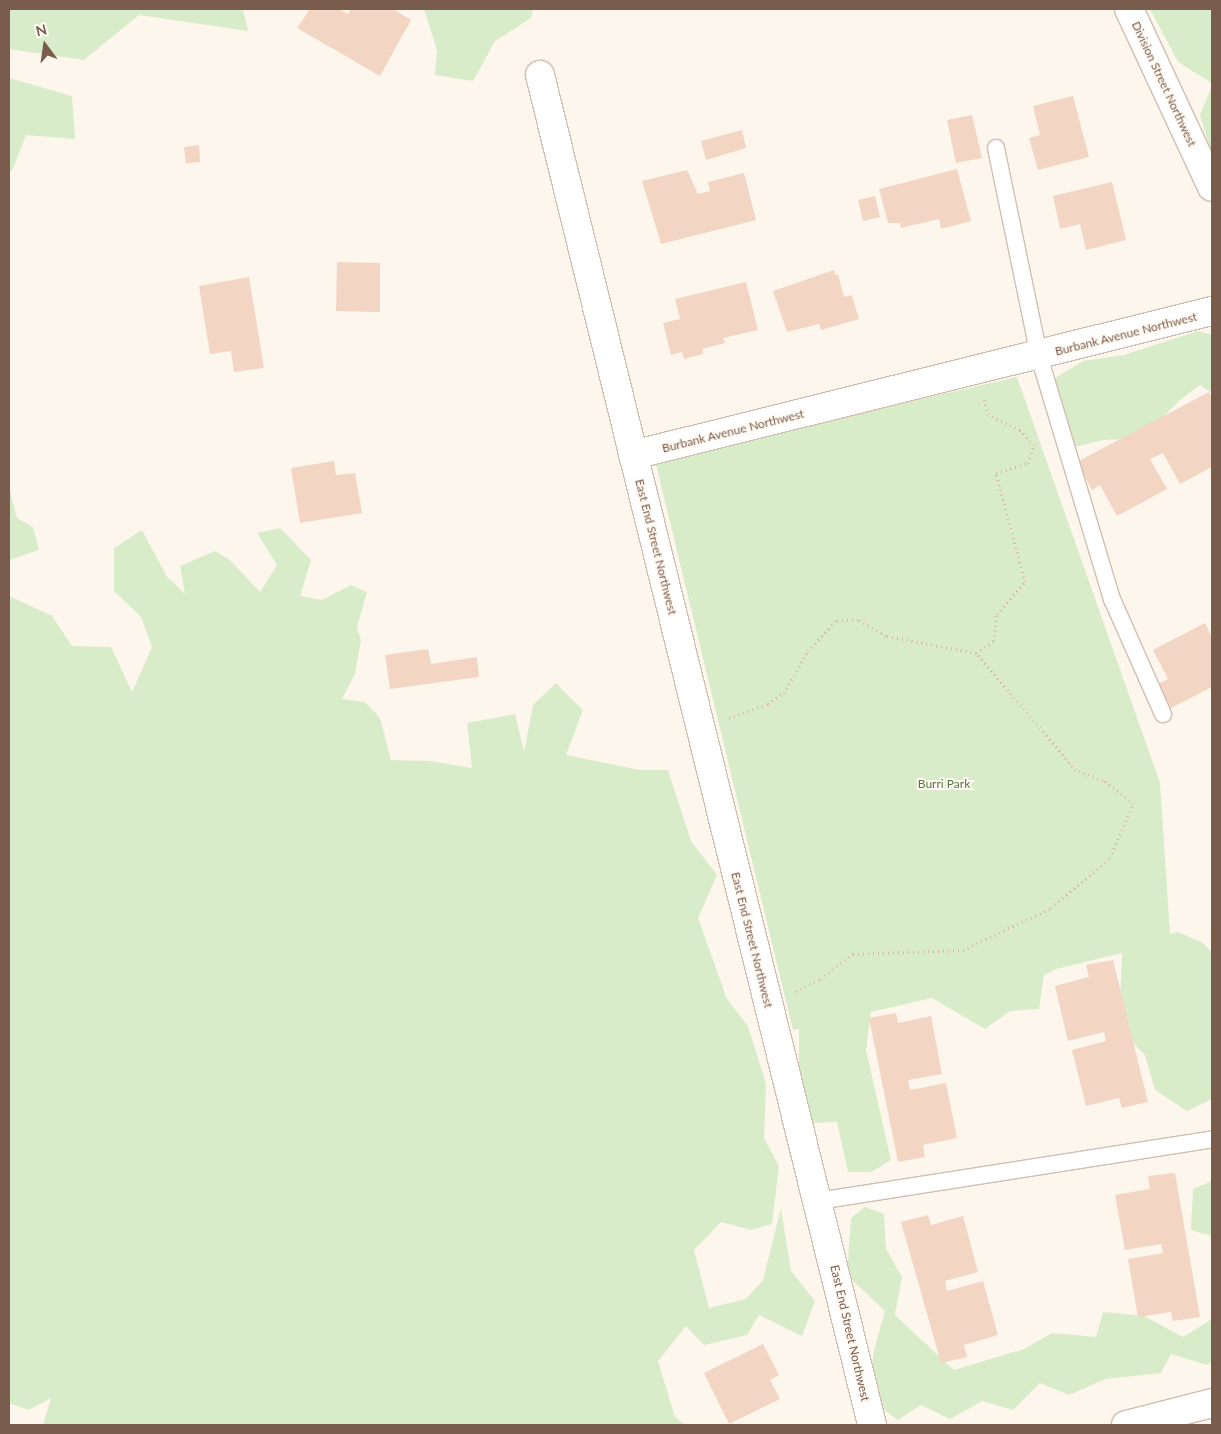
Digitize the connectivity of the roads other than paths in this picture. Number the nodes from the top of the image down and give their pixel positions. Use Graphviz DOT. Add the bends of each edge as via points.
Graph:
graph roads {
  1 [pos="1129,9"];
  2 [pos="540,75"];
  3 [pos="996,148"];
  4 [pos="1212,187"];
  5 [pos="1212,311"];
  6 [pos="1039,356"];
  7 [pos="633,455"];
  8 [pos="1163,714"];
  9 [pos="1212,1140"];
  10 [pos="818,1201"];
  11 [pos="1212,1403"];
  12 [pos="872,1425"];
  13 [pos="1126,1425"];
  1 -- 4 [label="street, Division Street Northwest"];
  2 -- 7 [label="street"];
  3 -- 6 [label="lane"];
  5 -- 6 [label="street, Burbank Avenue Northwest"];
  6 -- 7 [label="street, Burbank Avenue Northwest"];
  6 -- 8 [label="lane" via="1112,599"];
  7 -- 10 [label="street, East End Street Northwest"];
  9 -- 10 [label="lane"];
  10 -- 12 [label="street, East End Street Northwest"];
  11 -- 13 [label="street"];
}
